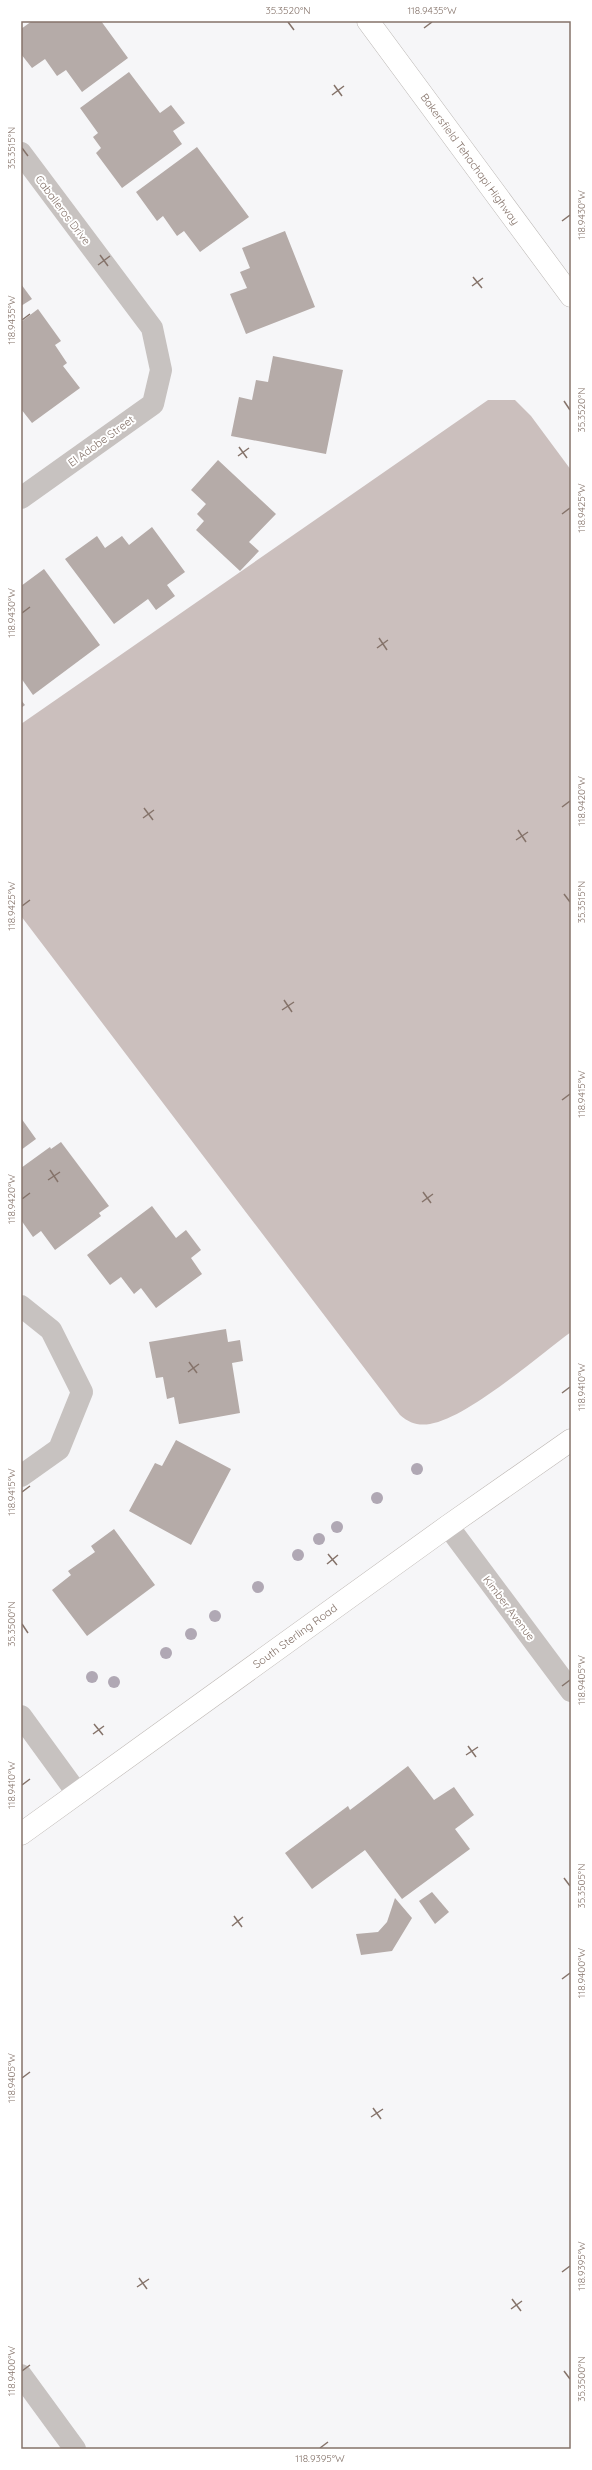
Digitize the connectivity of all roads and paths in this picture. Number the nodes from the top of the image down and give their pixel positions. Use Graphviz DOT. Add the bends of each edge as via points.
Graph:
graph roads {
  1 [pos="368,21"];
  2 [pos="21,154"];
  3 [pos="571,296"];
  4 [pos="161,370"];
  5 [pos="21,498"];
  6 [pos="21,1306"];
  7 [pos="571,1440"];
  8 [pos="21,1476"];
  9 [pos="448,1526"];
  10 [pos="571,1691"];
  11 [pos="21,1716"];
  12 [pos="77,1793"];
  13 [pos="21,1834"];
  14 [pos="21,2375"];
  15 [pos="75,2449"];
  1 -- 3 [label="main road, Bakersfield Tehachapi Highway"];
  2 -- 4 [label="street, Caballeros Drive" via="152,328"];
  4 -- 5 [label="street, El Adobe Street" via="153,404"];
  6 -- 8 [label="street" via="51,1330 82,1392 58,1449"];
  7 -- 9 [label="main road, South Sterling Road"];
  9 -- 10 [label="street, Kimber Avenue"];
  9 -- 12 [label="main road, South Sterling Road"];
  11 -- 12 [label="street"];
  12 -- 13 [label="main road, South Sterling Road"];
  14 -- 15 [label="street"];
}
